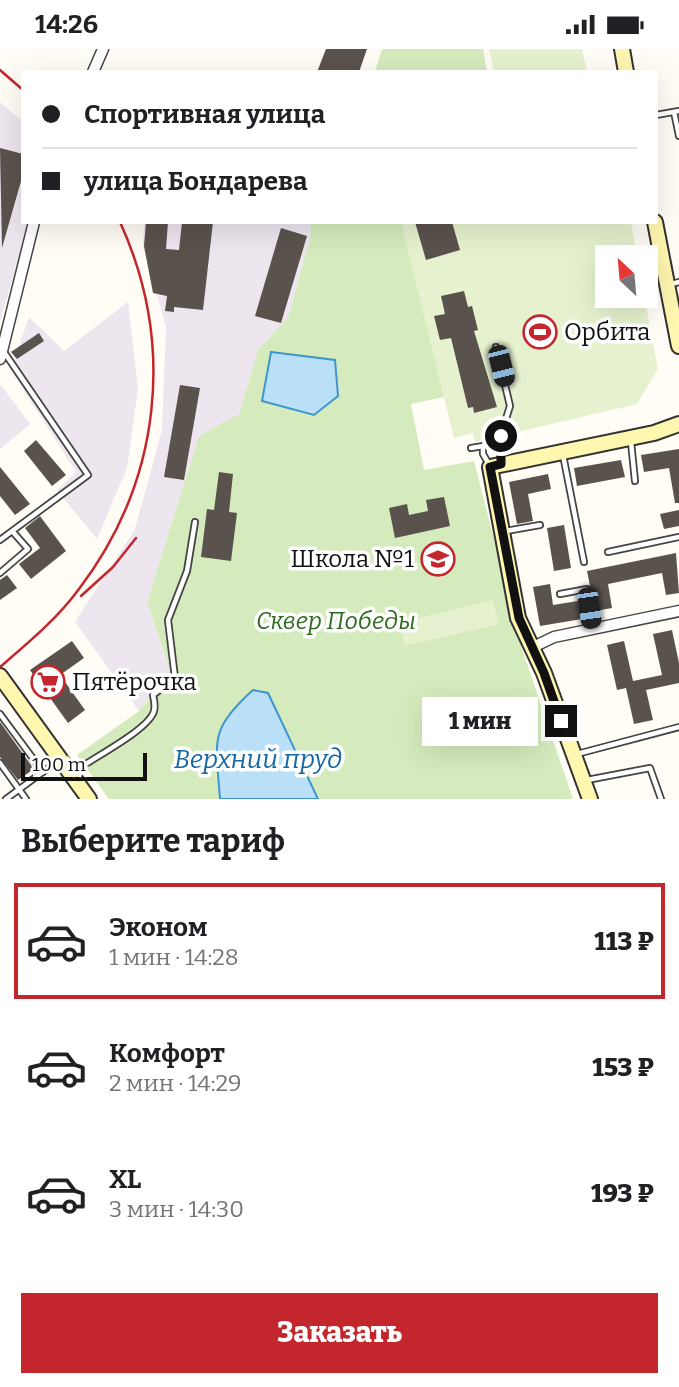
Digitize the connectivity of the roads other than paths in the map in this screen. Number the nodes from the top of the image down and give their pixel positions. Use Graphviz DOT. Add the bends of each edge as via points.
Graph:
graph roads {
  1 [pos="103,49"];
  2 [pos="622,49"];
  3 [pos="94,70"];
  4 [pos="626,70"];
  5 [pos="677,111"];
  6 [pos="658,115"];
  7 [pos="679,136"];
  8 [pos="34,224"];
  9 [pos="656,224"];
  10 [pos="673,283"];
  11 [pos="677,326"];
  12 [pos="679,346"];
  13 [pos="496,347"];
  14 [pos="2,355"];
  15 [pos="679,424"];
  16 [pos="631,437"];
  17 [pos="499,441"];
  18 [pos="483,446"];
  19 [pos="471,448"];
  20 [pos="563,451"];
  21 [pos="496,465"];
  22 [pos="635,481"];
  23 [pos="195,522"];
  24 [pos="540,525"];
  25 [pos="502,531"];
  26 [pos="13,532"];
  27 [pos="679,537"];
  28 [pos="0,540"];
  29 [pos="608,552"];
  30 [pos="584,562"];
  31 [pos="0,572"];
  32 [pos="560,594"];
  33 [pos="679,611"];
  34 [pos="593,629"];
  35 [pos="533,647"];
  36 [pos="0,676"];
  37 [pos="0,714"];
  38 [pos="679,727"];
  39 [pos="573,756"];
  40 [pos="60,760"];
  41 [pos="0,763"];
  42 [pos="43,772"];
  43 [pos="71,775"];
  44 [pos="583,781"];
  45 [pos="19,789"];
  46 [pos="6,799"];
  47 [pos="26,799"];
  48 [pos="89,799"];
  49 [pos="590,799"];
  50 [pos="661,799"];
  1 -- 3 [label="street"];
  2 -- 4 [label="street"];
  5 -- 6 [label="lane"];
  5 -- 7 [label="lane"];
  8 -- 14 [label="street"];
  9 -- 10 [label="street"];
  10 -- 11 [label="street"];
  11 -- 12 [label="street"];
  13 -- 17 [label="lane" via="510,405"];
  14 -- 26 [label="lane" via="88,475"];
  15 -- 16 [label="street"];
  16 -- 20 [label="street"];
  16 -- 22 [label="lane"];
  17 -- 18 [label="lane"];
  17 -- 21 [label="lane"];
  18 -- 19 [label="lane"];
  18 -- 21 [label="lane" via="483,454"];
  20 -- 21 [label="street"];
  20 -- 30 [label="lane"];
  21 -- 25 [label="street"];
  23 -- 43 [label="lane" via="187,571 168,620 175,678 153,695 154,711 141,730 108,747"];
  24 -- 25 [label="lane"];
  25 -- 35 [label="street" via="519,618"];
  26 -- 28 [label="lane"];
  26 -- 31 [label="lane" via="28,549"];
  27 -- 29 [label="lane"];
  32 -- 34 [label="lane" via="587,589"];
  33 -- 34 [label="street"];
  34 -- 35 [label="street" via="554,637"];
  35 -- 39 [label="street"];
  36 -- 40 [label="street"];
  37 -- 42 [label="lane"];
  38 -- 39 [label="lane"];
  39 -- 44 [label="street"];
  40 -- 42 [label="lane"];
  40 -- 43 [label="street"];
  41 -- 45 [label="lane"];
  42 -- 45 [label="lane"];
  43 -- 48 [label="street"];
  44 -- 49 [label="street"];
  44 -- 50 [label="lane" via="650,768"];
  45 -- 46 [label="lane"];
  45 -- 47 [label="lane"];
}
